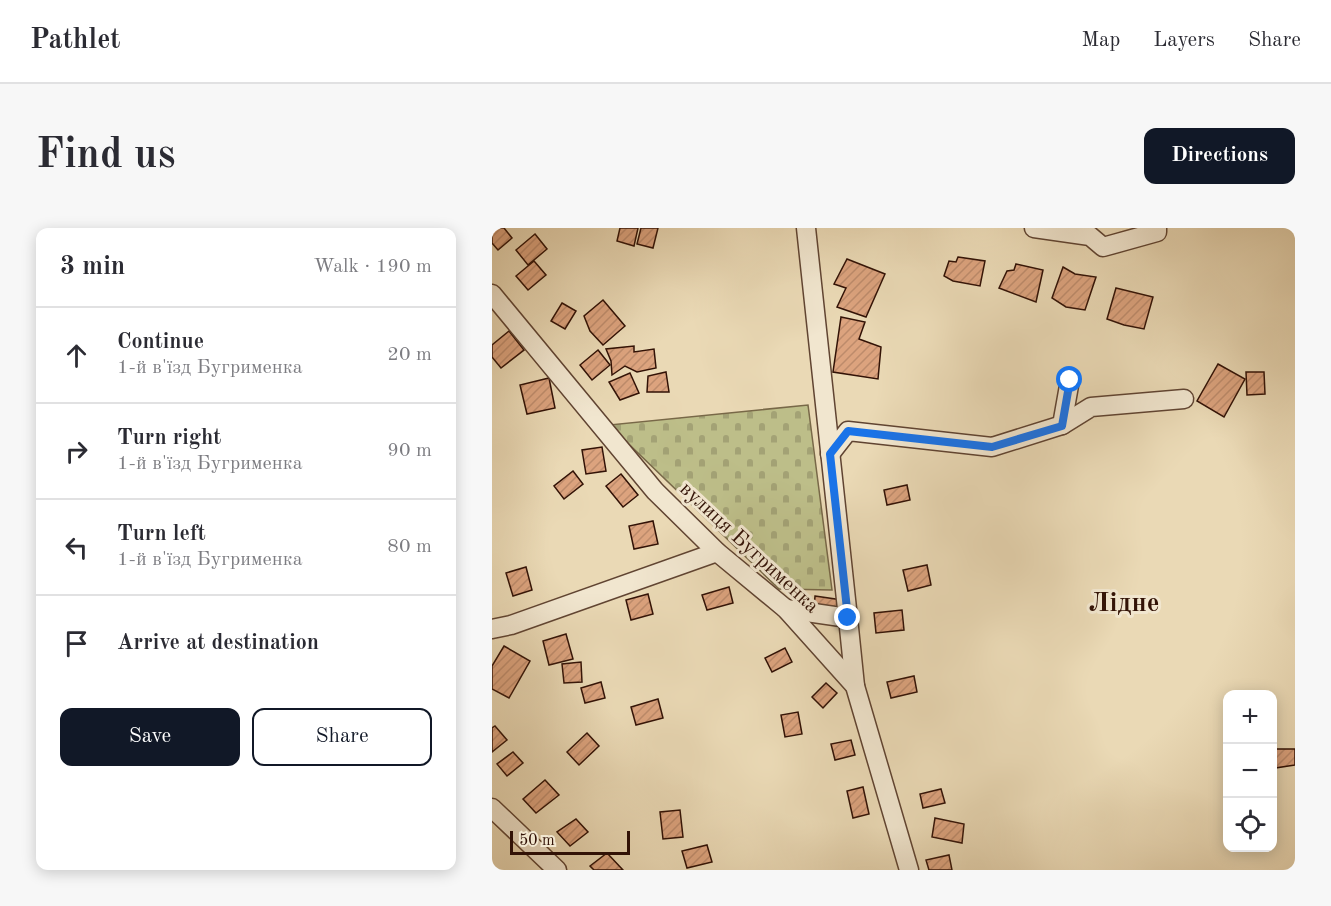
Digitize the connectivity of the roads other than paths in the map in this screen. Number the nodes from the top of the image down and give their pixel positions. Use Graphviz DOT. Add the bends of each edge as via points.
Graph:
graph roads {
  1 [pos="806,228"];
  2 [pos="1034,228"];
  3 [pos="1157,228"];
  4 [pos="492,294"];
  5 [pos="1070,380"];
  6 [pos="1184,399"];
  7 [pos="1062,426"];
  8 [pos="830,454"];
  9 [pos="717,552"];
  10 [pos="786,609"];
  11 [pos="848,618"];
  12 [pos="492,630"];
  13 [pos="855,686"];
  14 [pos="492,808"];
  15 [pos="557,870"];
  16 [pos="909,870"];
  1 -- 8 [label="street"];
  2 -- 3 [label="street" via="1090,236 1103,247 1157,232"];
  4 -- 9 [label="street, вулиця Бугрименка" via="656,491"];
  5 -- 7 [label="street"];
  6 -- 7 [label="street" via="1090,407"];
  7 -- 8 [label="street" via="992,447 848,431"];
  8 -- 11 [label="street"];
  9 -- 10 [label="street, вулиця Бугрименка"];
  9 -- 12 [label="street"];
  10 -- 11 [label="street"];
  10 -- 13 [label="street, вулиця Бугрименка"];
  11 -- 13 [label="street"];
  13 -- 16 [label="street, вулиця Бугрименка"];
  14 -- 15 [label="street"];
}
